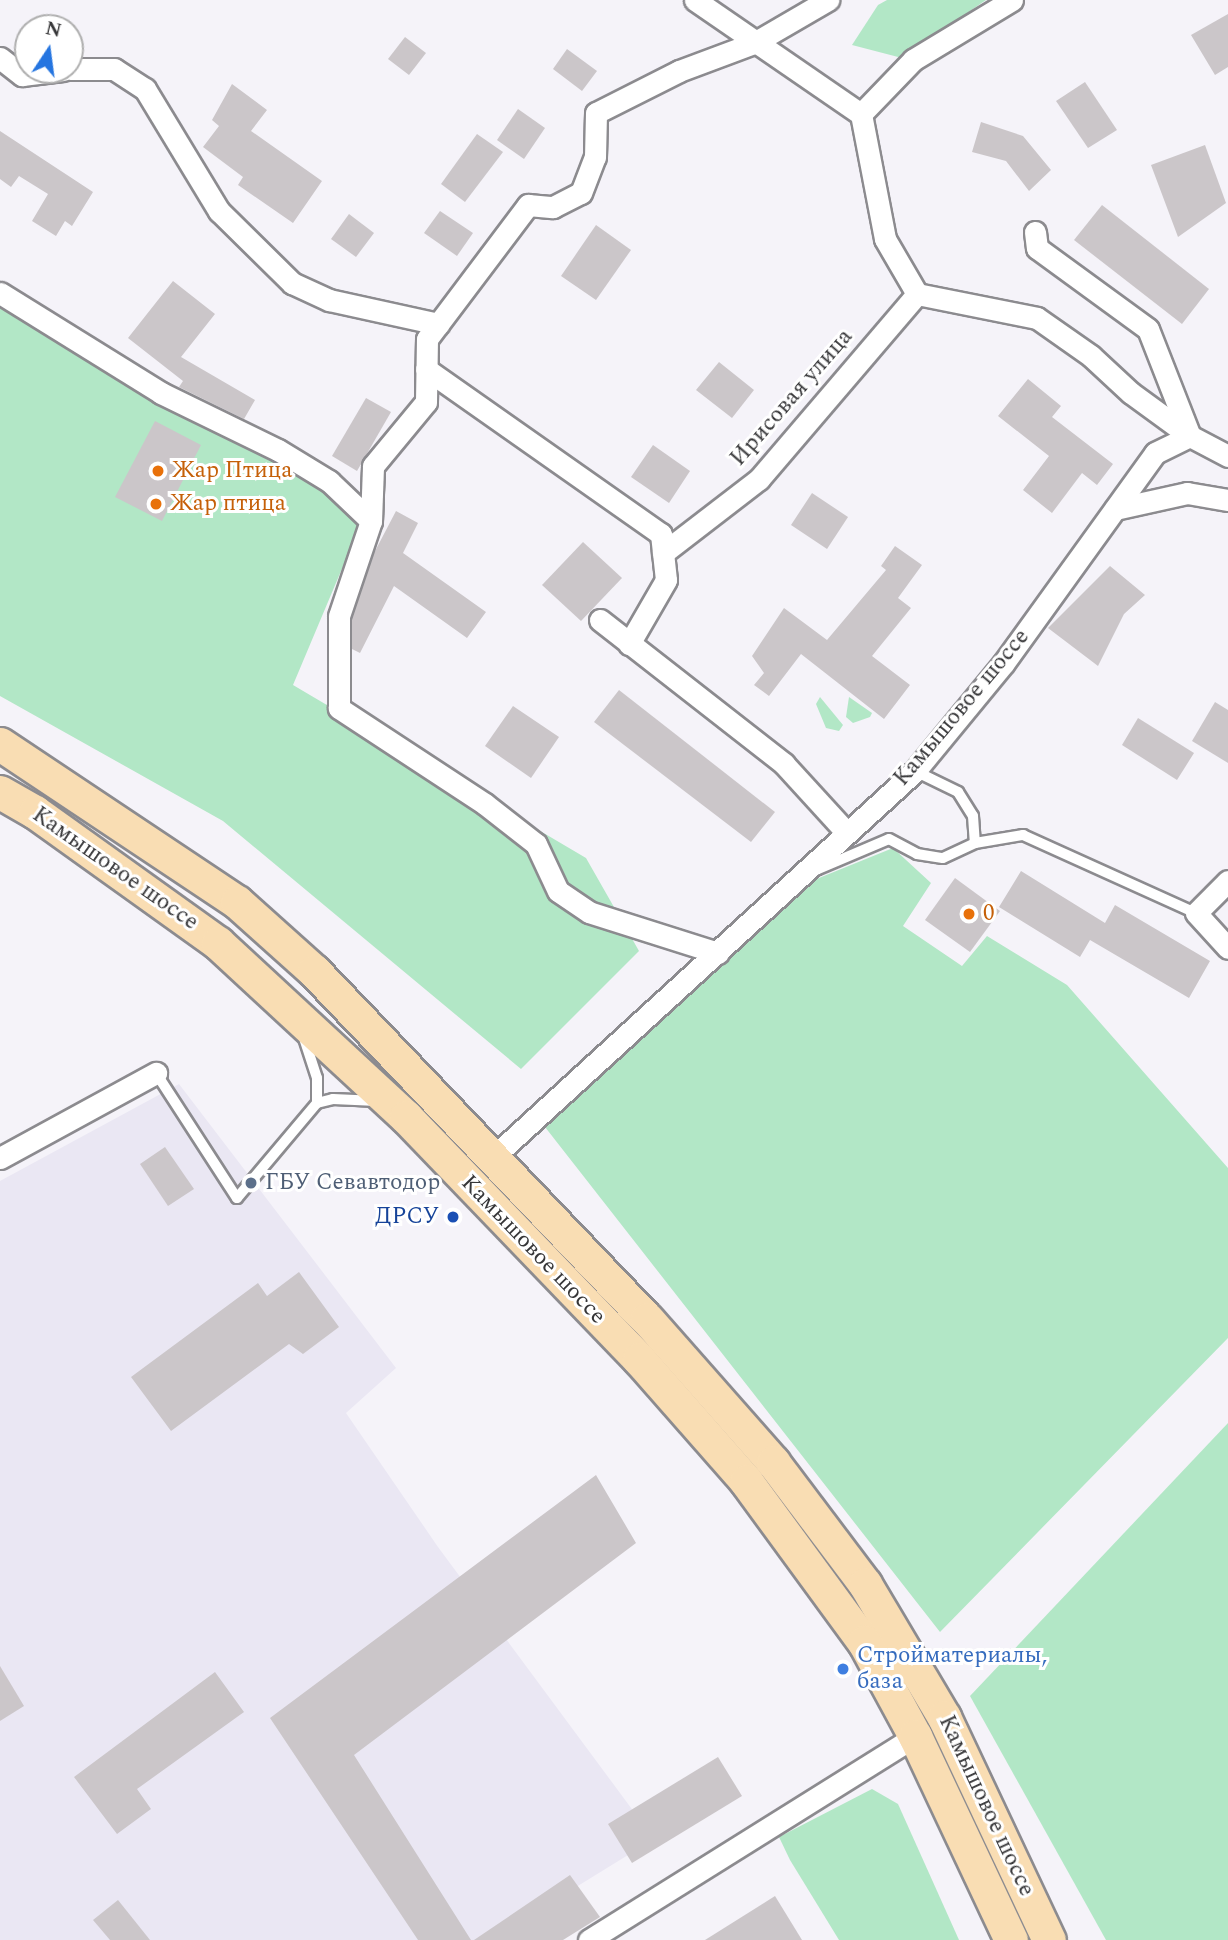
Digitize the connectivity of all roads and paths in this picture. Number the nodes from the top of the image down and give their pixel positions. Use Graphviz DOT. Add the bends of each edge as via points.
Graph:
graph roads {
  1 [pos="695,0"];
  2 [pos="1012,0"];
  3 [pos="819,2"];
  4 [pos="754,43"];
  5 [pos="0,58"];
  6 [pos="14,69"];
  7 [pos="84,69"];
  8 [pos="862,114"];
  9 [pos="1035,232"];
  10 [pos="0,293"];
  11 [pos="917,295"];
  12 [pos="438,324"];
  13 [pos="426,369"];
  14 [pos="1190,436"];
  15 [pos="1228,456"];
  16 [pos="1228,500"];
  17 [pos="1115,509"];
  18 [pos="371,521"];
  19 [pos="663,553"];
  20 [pos="600,620"];
  21 [pos="629,643"];
  22 [pos="0,744"];
  23 [pos="915,771"];
  24 [pos="0,792"];
  25 [pos="0,805"];
  26 [pos="35,812"];
  27 [pos="847,833"];
  28 [pos="975,843"];
  29 [pos="803,876"];
  30 [pos="1228,881"];
  31 [pos="1196,913"];
  32 [pos="1228,948"];
  33 [pos="718,953"];
  34 [pos="296,1013"];
  35 [pos="156,1073"];
  36 [pos="389,1102"];
  37 [pos="317,1103"];
  38 [pos="0,1158"];
  39 [pos="491,1159"];
  40 [pos="915,1736"];
  41 [pos="589,1940"];
  42 [pos="1011,1940"];
  43 [pos="1049,1940"];
  1 -- 4 [label="street"];
  2 -- 8 [label="street" via="914,60"];
  3 -- 4 [label="street"];
  4 -- 8 [label="street"];
  4 -- 12 [label="street" via="679,71 596,113 595,157 581,193 552,207 527,205"];
  5 -- 6 [label="street"];
  7 -- 12 [label="street" via="114,69 145,89 219,211 292,283 329,300"];
  8 -- 11 [label="street" via="885,239"];
  9 -- 14 [label="street" via="1038,248 1148,329"];
  10 -- 18 [label="street" via="162,393 278,450 329,481"];
  11 -- 14 [label="street" via="1037,318"];
  11 -- 19 [label="street, Ирисовая улица" via="760,479"];
  12 -- 13 [label="street" via="427,339"];
  13 -- 18 [label="street" via="426,402 373,466"];
  13 -- 19 [label="street" via="661,534"];
  14 -- 15 [label="street"];
  14 -- 17 [label="street, Камышовое шоссе" via="1155,453"];
  16 -- 17 [label="street" via="1187,493"];
  17 -- 23 [label="street, Камышовое шоссе" via="1003,664"];
  18 -- 33 [label="street" via="339,616 339,708 485,804 536,844 558,891 589,912"];
  19 -- 21 [label="street" via="666,580"];
  20 -- 21 [label="street"];
  21 -- 27 [label="street" via="784,764"];
  22 -- 39 [label="main road, Камышовое шоссе" via="237,902 314,971"];
  23 -- 27 [label="street, Камышовое шоссе"];
  23 -- 28 [label="lane" via="958,792 973,816"];
  24 -- 26 [label="main road, Камышовое шоссе"];
  25 -- 26 [label="main road"];
  26 -- 34 [label="main road, Камышовое шоссе" via="218,943"];
  27 -- 29 [label="street, Камышовое шоссе"];
  28 -- 29 [label="lane" via="943,858 918,854 889,839"];
  28 -- 31 [label="lane" via="1023,835"];
  29 -- 33 [label="street, Камышовое шоссе"];
  30 -- 31 [label="street"];
  31 -- 32 [label="street"];
  33 -- 39 [label="street, Камышовое шоссе"];
  34 -- 36 [label="main road, Камышовое шоссе"];
  34 -- 37 [label="lane" via="317,1078"];
  35 -- 37 [label="lane" via="237,1198"];
  35 -- 38 [label="street"];
  36 -- 37 [label="lane" via="334,1099"];
  36 -- 40 [label="main road, Камышовое шоссе" via="639,1359 746,1481 864,1642"];
  39 -- 43 [label="main road, Камышовое шоссе" via="647,1319 773,1462 865,1584 944,1717"];
  40 -- 41 [label="street, Камышовое шоссе"];
  40 -- 42 [label="main road, Камышовое шоссе"];
}
